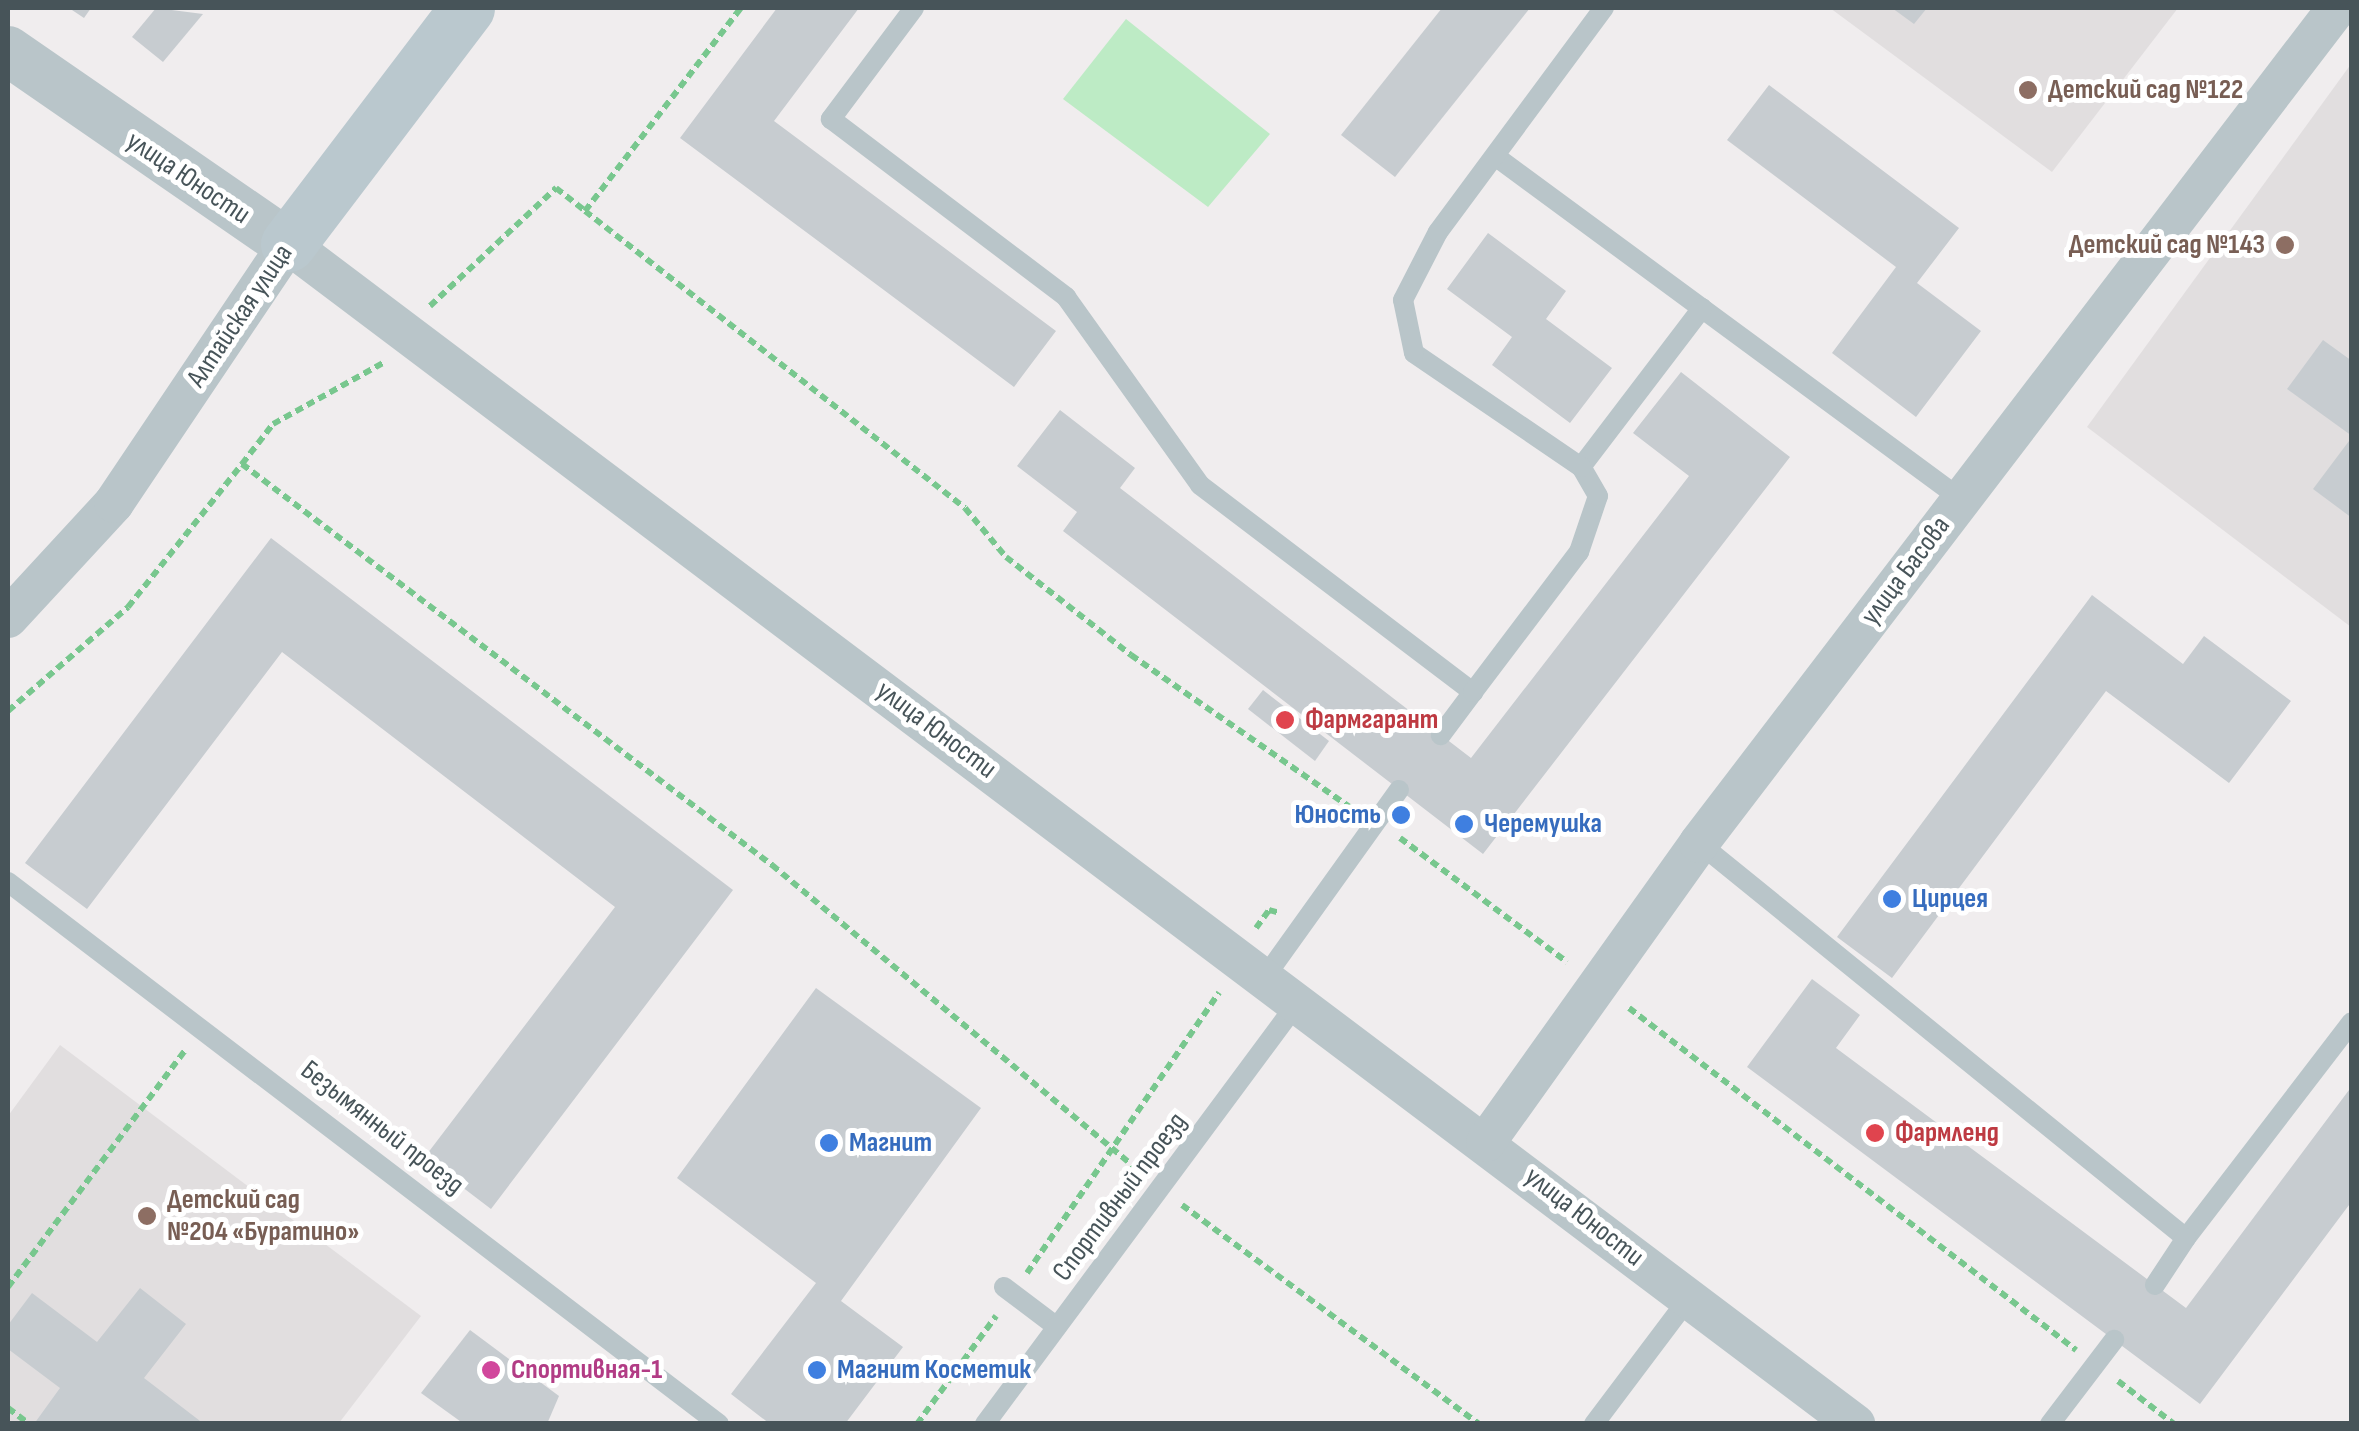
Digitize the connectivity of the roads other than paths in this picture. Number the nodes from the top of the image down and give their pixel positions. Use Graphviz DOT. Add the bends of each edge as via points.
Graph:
graph roads {
  1 [pos="467,8"];
  2 [pos="914,8"];
  3 [pos="1604,8"];
  4 [pos="2337,8"];
  5 [pos="8,51"];
  6 [pos="1494,156"];
  7 [pos="288,244"];
  8 [pos="1702,308"];
  9 [pos="1580,467"];
  10 [pos="1961,499"];
  11 [pos="8,618"];
  12 [pos="1473,692"];
  13 [pos="1441,735"];
  14 [pos="1399,790"];
  15 [pos="1699,844"];
  16 [pos="8,882"];
  17 [pos="1250,966"];
  18 [pos="1298,1002"];
  19 [pos="2352,1022"];
  20 [pos="1486,1142"];
  21 [pos="2186,1238"];
  22 [pos="2155,1285"];
  23 [pos="1008,1290"];
  24 [pos="1689,1298"];
  25 [pos="1057,1327"];
  26 [pos="2114,1340"];
  27 [pos="1813,1406"];
  28 [pos="719,1424"];
  29 [pos="985,1424"];
  30 [pos="1594,1424"];
  31 [pos="1855,1424"];
  32 [pos="2050,1424"];
  1 -- 7 [label="main road, Алтайская улица"];
  2 -- 12 [label="lane" via="831,119 1066,297 1200,485"];
  3 -- 6 [label="lane"];
  4 -- 10 [label="street, улица Басова"];
  5 -- 7 [label="street, улица Юности"];
  6 -- 8 [label="lane"];
  6 -- 9 [label="lane" via="1403,300 1414,353"];
  7 -- 11 [label="street, Алтайская улица" via="114,503"];
  7 -- 17 [label="street, улица Юности"];
  8 -- 9 [label="lane"];
  8 -- 10 [label="lane"];
  9 -- 12 [label="lane" via="1598,496 1579,552"];
  10 -- 15 [label="street, улица Басова"];
  12 -- 13 [label="lane"];
  14 -- 17 [label="lane"];
  15 -- 20 [label="street, улица Басова"];
  15 -- 21 [label="lane"];
  16 -- 28 [label="lane, Безымянный проезд" via="204,1025"];
  17 -- 18 [label="street, улица Юности"];
  18 -- 20 [label="street, улица Юности"];
  18 -- 25 [label="lane, Спортивный проезд"];
  19 -- 21 [label="lane"];
  20 -- 24 [label="street, улица Юности"];
  21 -- 22 [label="lane"];
  23 -- 25 [label="lane"];
  24 -- 27 [label="street, улица Юности"];
  24 -- 30 [label="lane"];
  25 -- 29 [label="lane, Спортивный проезд"];
  26 -- 32 [label="lane"];
  27 -- 31 [label="street, улица Юности"];
}
